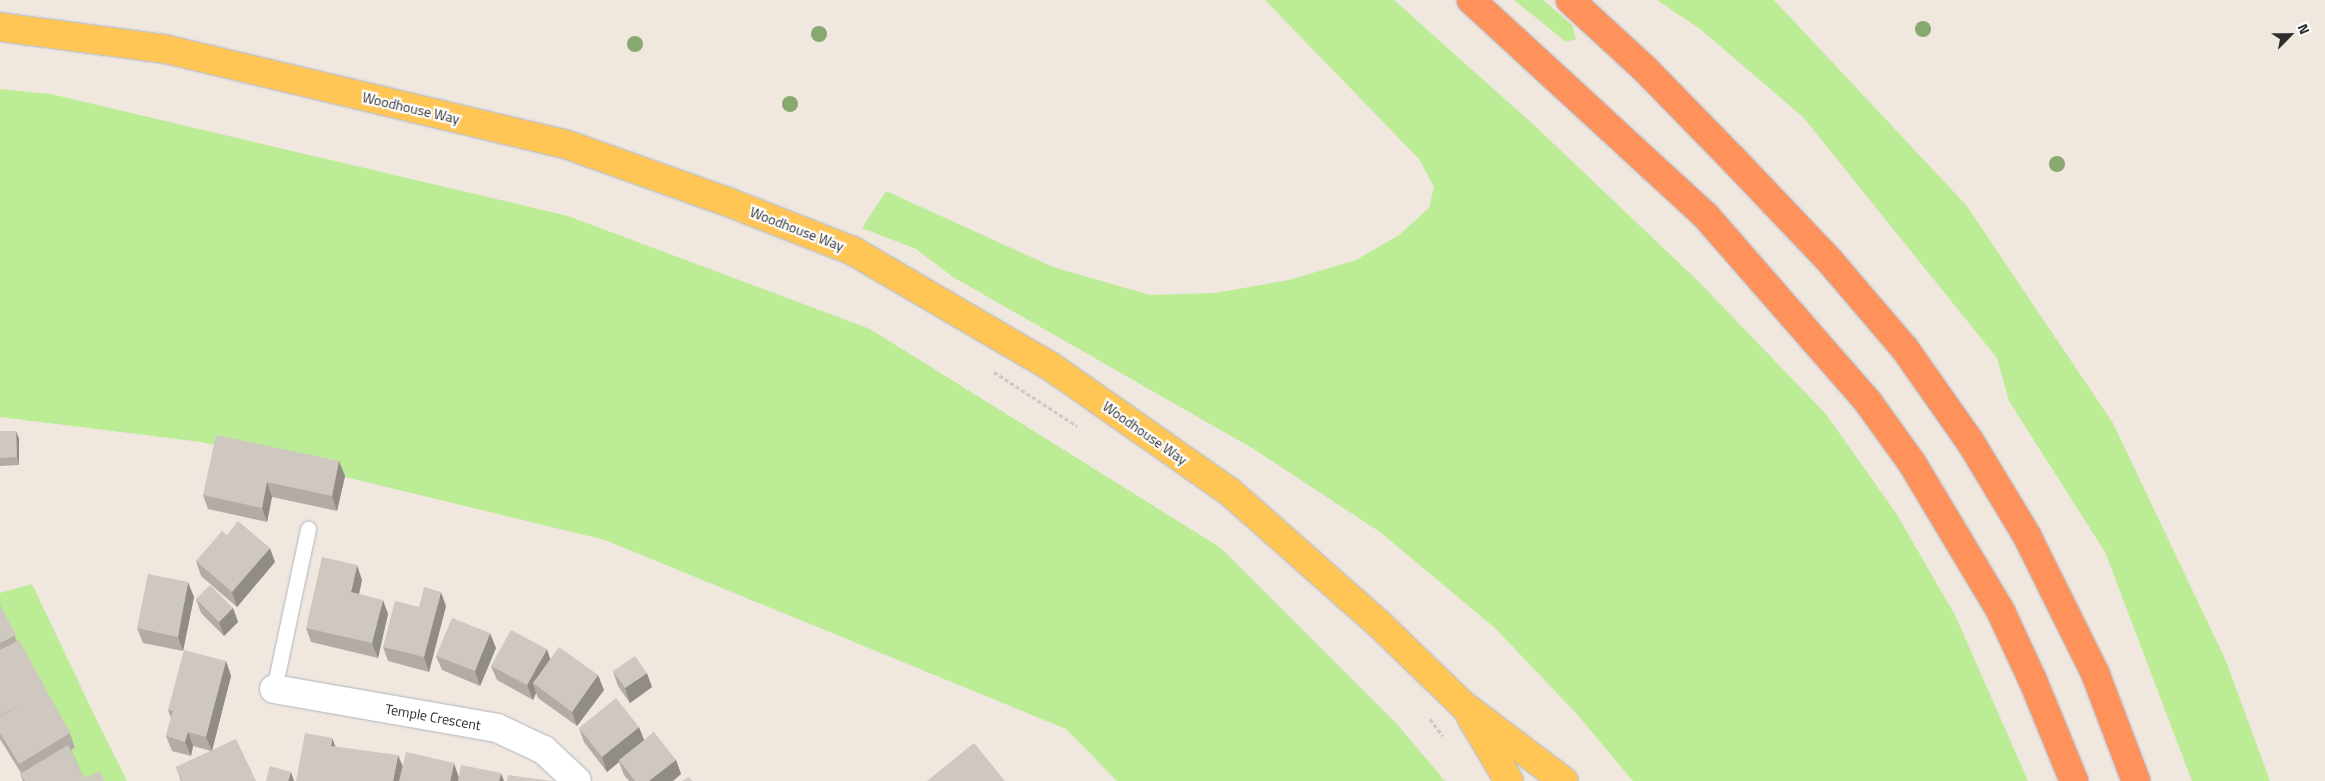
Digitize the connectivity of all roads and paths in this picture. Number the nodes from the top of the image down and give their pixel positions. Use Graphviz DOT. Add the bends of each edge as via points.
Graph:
graph roads {
  1 [pos="1471,0"];
  2 [pos="1570,0"];
  3 [pos="0,27"];
  4 [pos="991,371"];
  5 [pos="1084,430"];
  6 [pos="308,529"];
  7 [pos="274,689"];
  8 [pos="1463,705"];
  9 [pos="1428,717"];
  10 [pos="1446,739"];
  11 [pos="577,781"];
  12 [pos="1509,781"];
  13 [pos="1564,781"];
  14 [pos="2074,781"];
  15 [pos="2136,781"];
  1 -- 14 [label="highway" via="1705,214 1868,402 1912,462 2001,612"];
  2 -- 15 [label="highway" via="1644,68 1731,157 1829,260 1905,348 1971,443 2027,536 2095,673"];
  3 -- 8 [label="main road, Woodhouse Way" via="165,49 565,144 853,251 1050,366 1230,492 1377,622"];
  4 -- 5 [label="path"];
  6 -- 7 [label="lane"];
  7 -- 11 [label="street, Temple Crescent" via="497,728 544,750"];
  8 -- 12 [label="main road, Woodhouse Way"];
  8 -- 13 [label="main road, Woodhouse Way"];
  9 -- 10 [label="path"];
}
